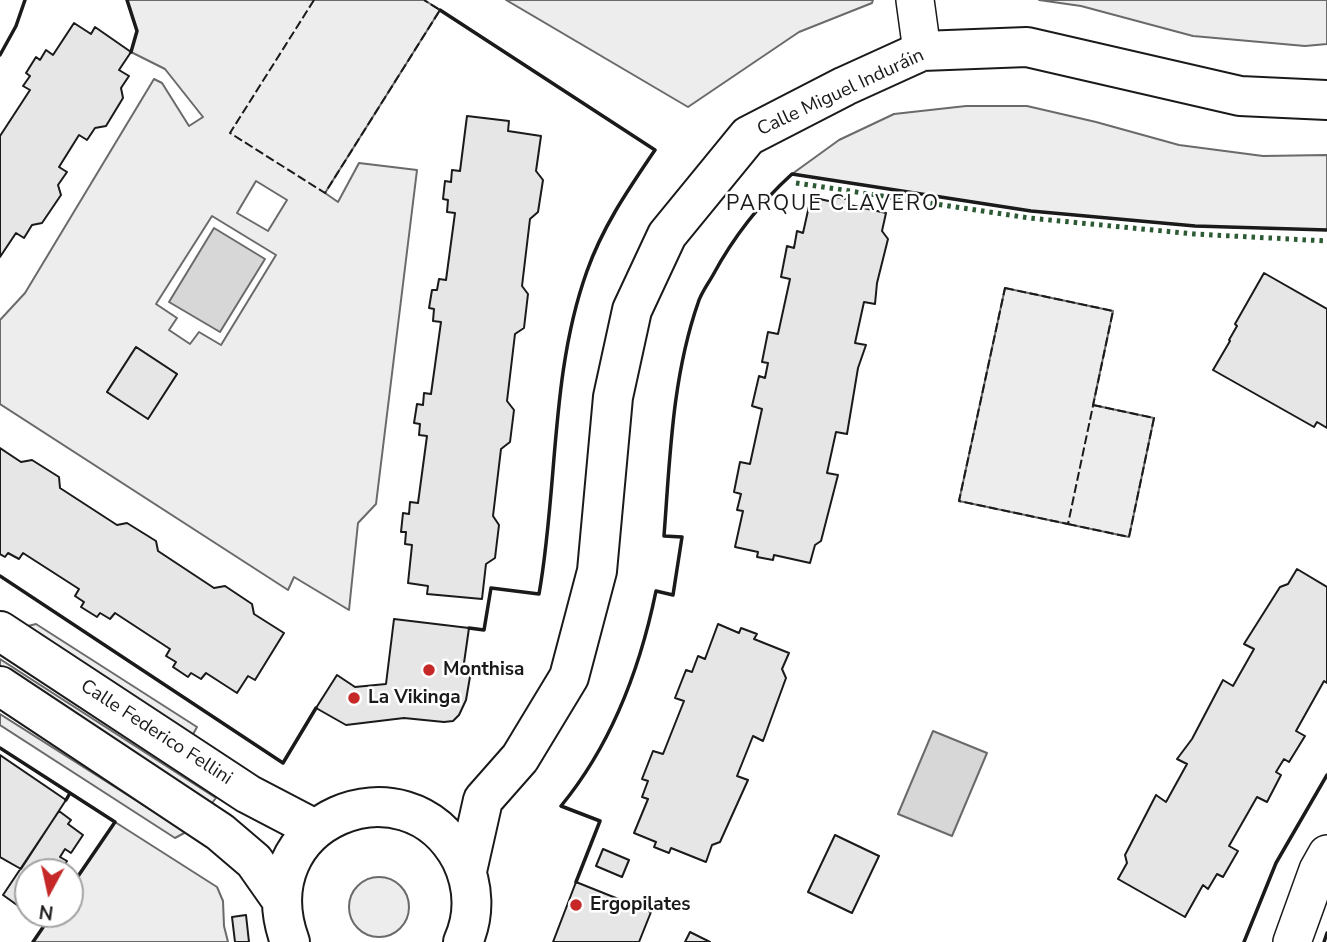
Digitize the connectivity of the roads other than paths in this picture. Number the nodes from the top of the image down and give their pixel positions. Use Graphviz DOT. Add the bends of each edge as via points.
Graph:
graph roads {
  1 [pos="915,0"];
  2 [pos="922,51"];
  3 [pos="1327,100"];
  4 [pos="0,631"];
  5 [pos="0,686"];
  6 [pos="483,800"];
  7 [pos="409,813"];
  8 [pos="315,829"];
  9 [pos="1327,855"];
  10 [pos="467,871"];
  11 [pos="281,898"];
  12 [pos="290,942"];
  13 [pos="463,942"];
  14 [pos="1292,942"];
  1 -- 2 [label="street"];
  2 -- 3 [label="street, Calle Miguel Induráin" via="1027,47 1240,96"];
  2 -- 6 [label="street, Calle Miguel Induráin" via="748,136 667,235 632,310 613,397 597,571 569,677 520,758"];
  4 -- 8 [label="street, Calle Federico Fellini" via="248,794"];
  5 -- 11 [label="street" via="220,832 254,861"];
  6 -- 7 [label="street"];
  6 -- 10 [label="street"];
  7 -- 8 [label="street" via="385,807 360,808"];
  7 -- 10 [label="street" via="434,826 454,846"];
  8 -- 11 [label="street" via="286,871"];
  9 -- 14 [label="street"];
  10 -- 13 [label="street" via="471,917"];
  11 -- 12 [label="street"];
}
